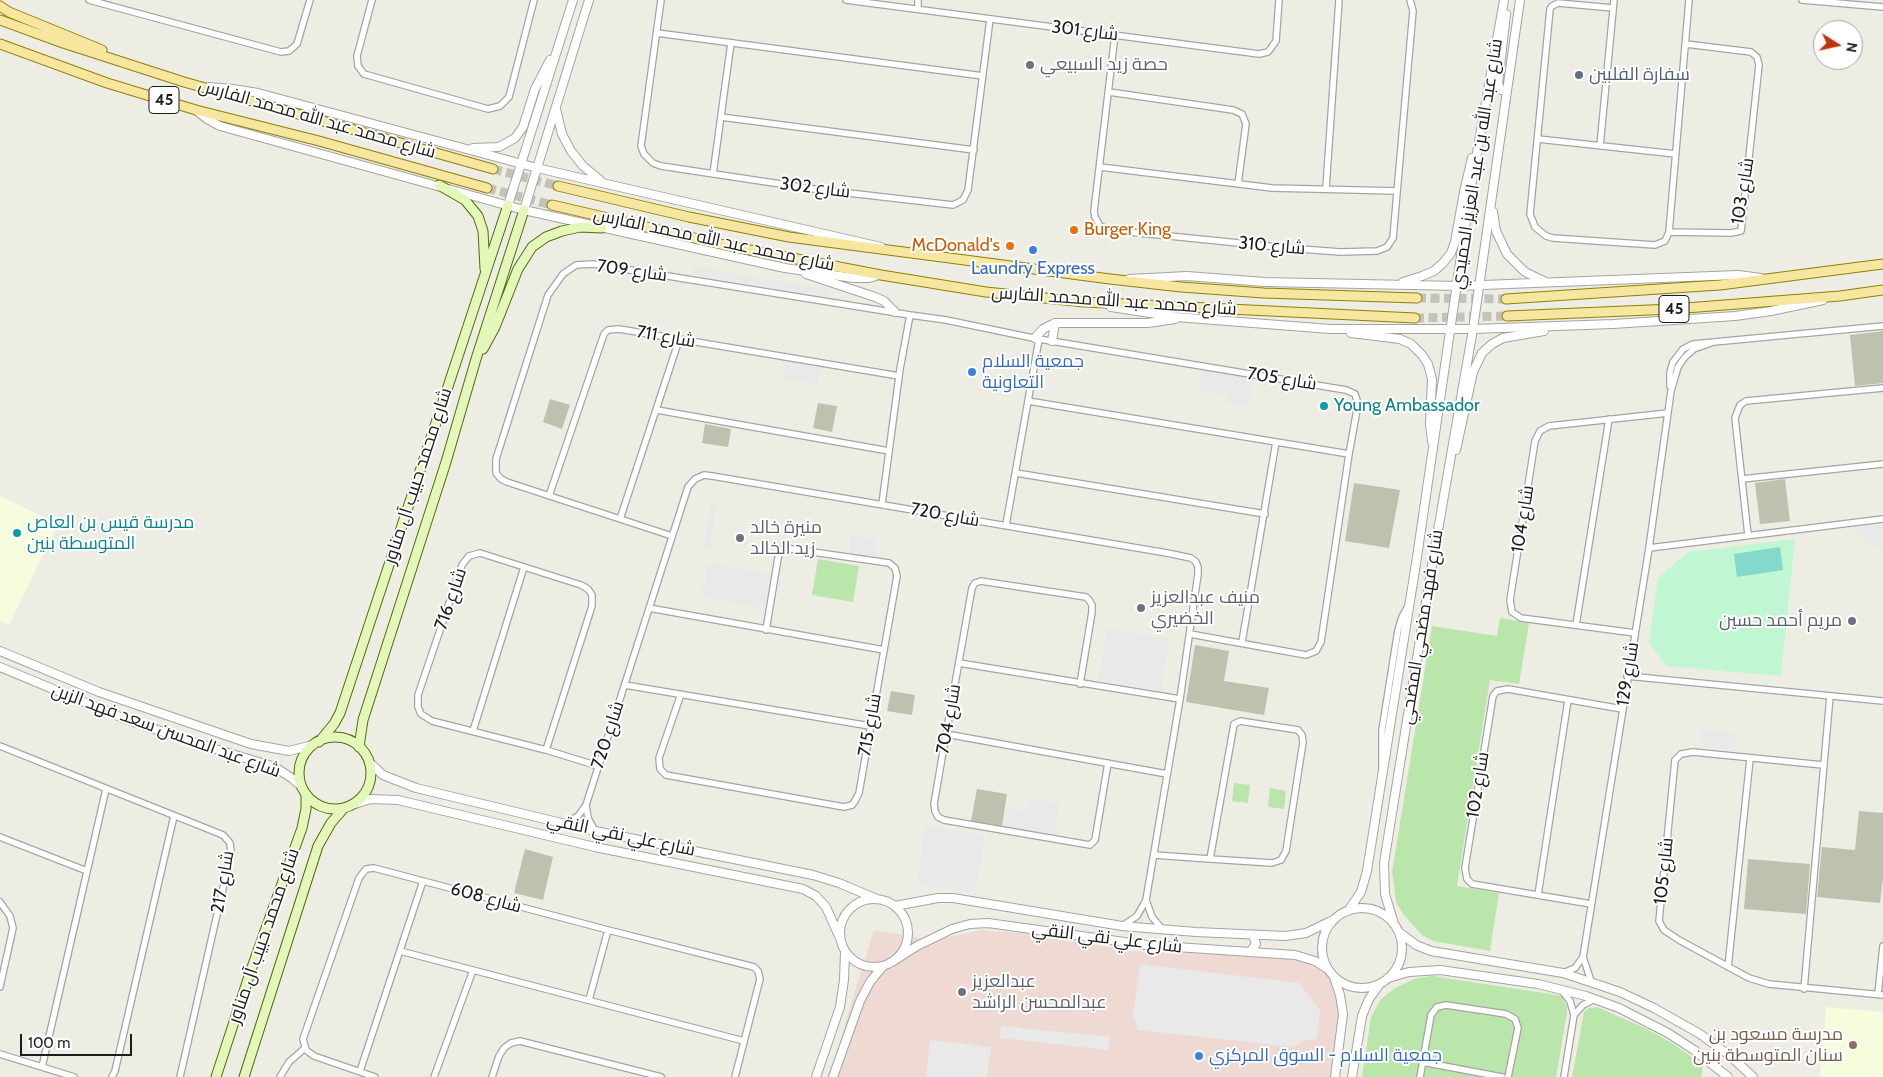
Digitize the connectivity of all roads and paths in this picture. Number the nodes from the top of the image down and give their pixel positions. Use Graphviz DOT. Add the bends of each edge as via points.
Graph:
graph roads {
  1 [pos="89,0"];
  2 [pos="310,0"];
  3 [pos="372,0"];
  4 [pos="534,0"];
  5 [pos="573,0"];
  6 [pos="589,0"];
  7 [pos="662,0"];
  8 [pos="846,0"];
  9 [pos="918,0"];
  10 [pos="1279,0"];
  11 [pos="1339,0"];
  12 [pos="1410,0"];
  13 [pos="1505,0"];
  14 [pos="1520,0"];
  15 [pos="1614,0"];
  16 [pos="1689,0"];
  17 [pos="1802,0"];
  18 [pos="0,6"];
  19 [pos="1883,7"];
  20 [pos="1613,8"];
  21 [pos="918,9"];
  22 [pos="990,19"];
  23 [pos="0,20"];
  24 [pos="657,33"];
  25 [pos="1116,36"];
  26 [pos="731,43"];
  27 [pos="1686,44"];
  28 [pos="0,46"];
  29 [pos="556,52"];
  30 [pos="134,64"];
  31 [pos="983,76"];
  32 [pos="203,87"];
  33 [pos="1507,91"];
  34 [pos="1109,92"];
  35 [pos="556,106"];
  36 [pos="196,110"];
  37 [pos="721,117"];
  38 [pos="1480,137"];
  39 [pos="1538,139"];
  40 [pos="1600,146"];
  41 [pos="466,149"];
  42 [pos="974,150"];
  43 [pos="1676,154"];
  44 [pos="521,163"];
  45 [pos="1100,167"];
  46 [pos="537,168"];
  47 [pos="493,169"];
  48 [pos="712,174"];
  49 [pos="606,183"];
  50 [pos="1238,184"];
  51 [pos="439,186"];
  52 [pos="558,186"];
  53 [pos="487,188"];
  54 [pos="1326,188"];
  55 [pos="1397,191"];
  56 [pos="1491,199"];
  57 [pos="508,205"];
  58 [pos="552,206"];
  59 [pos="524,210"];
  60 [pos="602,228"];
  61 [pos="1669,232"];
  62 [pos="889,251"];
  63 [pos="1883,264"];
  64 [pos="785,268"];
  65 [pos="485,275"];
  66 [pos="881,275"];
  67 [pos="1764,279"];
  68 [pos="1121,281"];
  69 [pos="1548,282"];
  70 [pos="1392,284"];
  71 [pos="1458,286"];
  72 [pos="1480,286"];
  73 [pos="1883,290"];
  74 [pos="1840,296"];
  75 [pos="1417,298"];
  76 [pos="1506,299"];
  77 [pos="1084,302"];
  78 [pos="895,312"];
  79 [pos="910,315"];
  80 [pos="1507,316"];
  81 [pos="1184,318"];
  82 [pos="1415,318"];
  83 [pos="1055,323"];
  84 [pos="1883,326"];
  85 [pos="1562,327"];
  86 [pos="1451,329"];
  87 [pos="1473,329"];
  88 [pos="1342,330"];
  89 [pos="1037,338"];
  90 [pos="679,340"];
  91 [pos="1052,341"];
  92 [pos="476,359"];
  93 [pos="899,376"];
  94 [pos="1883,388"];
  95 [pos="1028,401"];
  96 [pos="657,410"];
  97 [pos="1668,413"];
  98 [pos="1609,419"];
  99 [pos="1276,442"];
  100 [pos="1433,447"];
  101 [pos="889,451"];
  102 [pos="1349,454"];
  103 [pos="1883,464"];
  104 [pos="1016,473"];
  105 [pos="1742,479"];
  106 [pos="1446,483"];
  107 [pos="549,496"];
  108 [pos="882,504"];
  109 [pos="1265,514"];
  110 [pos="620,519"];
  111 [pos="1883,519"];
  112 [pos="1006,526"];
  113 [pos="1748,535"];
  114 [pos="672,536"];
  115 [pos="1649,548"];
  116 [pos="524,567"];
  117 [pos="649,608"];
  118 [pos="1576,625"];
  119 [pos="766,630"];
  120 [pos="1635,633"];
  121 [pos="1190,634"];
  122 [pos="1242,642"];
  123 [pos="884,650"];
  124 [pos="0,651"];
  125 [pos="959,663"];
  126 [pos="0,667"];
  127 [pos="1628,676"];
  128 [pos="1080,684"];
  129 [pos="625,685"];
  130 [pos="681,694"];
  131 [pos="1830,696"];
  132 [pos="1180,699"];
  133 [pos="1568,700"];
  134 [pos="1883,702"];
  135 [pos="1622,709"];
  136 [pos="870,726"];
  137 [pos="473,731"];
  138 [pos="946,734"];
  139 [pos="316,743"];
  140 [pos="0,746"];
  141 [pos="359,747"];
  142 [pos="546,750"];
  143 [pos="1750,758"];
  144 [pos="370,763"];
  145 [pos="1108,763"];
  146 [pos="1823,764"];
  147 [pos="598,766"];
  148 [pos="1168,774"];
  149 [pos="106,789"];
  150 [pos="304,791"];
  151 [pos="586,805"];
  152 [pos="348,806"];
  153 [pos="174,816"];
  154 [pos="565,824"];
  155 [pos="595,831"];
  156 [pos="0,837"];
  157 [pos="1372,840"];
  158 [pos="1387,844"];
  159 [pos="1154,855"];
  160 [pos="1210,859"];
  161 [pos="87,872"];
  162 [pos="423,881"];
  163 [pos="1538,895"];
  164 [pos="877,899"];
  165 [pos="1146,900"];
  166 [pos="0,902"];
  167 [pos="1591,904"];
  168 [pos="895,906"];
  169 [pos="1348,911"];
  170 [pos="1335,919"];
  171 [pos="1394,924"];
  172 [pos="1122,926"];
  173 [pos="608,930"];
  174 [pos="1163,930"];
  175 [pos="1399,932"];
  176 [pos="1253,935"];
  177 [pos="839,936"];
  178 [pos="1883,946"];
  179 [pos="400,951"];
  180 [pos="845,952"];
  181 [pos="1250,952"];
  182 [pos="1583,957"];
  183 [pos="1471,958"];
  184 [pos="892,962"];
  185 [pos="882,966"];
  186 [pos="1728,967"];
  187 [pos="1328,969"];
  188 [pos="473,970"];
  189 [pos="1563,973"];
  190 [pos="1468,974"];
  191 [pos="1334,976"];
  192 [pos="1388,978"];
  193 [pos="1592,981"];
  194 [pos="1380,984"];
  195 [pos="0,987"];
  196 [pos="1560,989"];
  197 [pos="1804,989"];
  198 [pos="1881,995"];
  199 [pos="1595,999"];
  200 [pos="589,1000"];
  201 [pos="1574,1015"];
  202 [pos="744,1041"];
  203 [pos="305,1048"];
  204 [pos="0,1054"];
  205 [pos="1422,1062"];
  206 [pos="42,1066"];
  207 [pos="360,1072"];
  208 [pos="74,1077"];
  209 [pos="112,1077"];
  210 [pos="180,1077"];
  211 [pos="216,1077"];
  212 [pos="244,1077"];
  213 [pos="280,1077"];
  214 [pos="376,1077"];
  215 [pos="434,1077"];
  216 [pos="492,1077"];
  217 [pos="661,1077"];
  218 [pos="735,1077"];
  219 [pos="816,1077"];
  220 [pos="833,1077"];
  221 [pos="1335,1077"];
  222 [pos="1352,1077"];
  223 [pos="1420,1077"];
  224 [pos="1502,1077"];
  225 [pos="1508,1077"];
  226 [pos="1564,1077"];
  227 [pos="1728,1077"];
  228 [pos="1753,1077"];
  1 -- 2 [label="street" via="281,52 289,51 297,44"];
  3 -- 4 [label="street" via="357,56 358,66 364,74 488,109 500,106 509,97"];
  5 -- 29 [label="street"];
  6 -- 35 [label="street"];
  7 -- 24 [label="street, شارع 302"];
  8 -- 21 [label="street, شارع 301"];
  9 -- 21 [label="street"];
  10 -- 25 [label="street, شارع 301" via="1276,41 1264,54"];
  11 -- 54 [label="street"];
  12 -- 55 [label="street, شارع 310" via="1413,11"];
  13 -- 33 [label="street" via="1498,84 1501,90"];
  13 -- 38 [label="street, شارع عبد الله بن عبد العزيز الحميدي"];
  14 -- 33 [label="street, شارع عبد الله بن عبد العزيز الحميدي"];
  15 -- 20 [label="street"];
  16 -- 27 [label="street"];
  17 -- 19 [label="street"];
  18 -- 30 [label="main road"];
  20 -- 39 [label="street" via="1558,3 1552,6"];
  20 -- 40 [label="street"];
  21 -- 22 [label="street, شارع 301"];
  22 -- 25 [label="street, شارع 301"];
  22 -- 31 [label="street, شارع 302"];
  23 -- 30 [label="main road, شارع محمد عبد الله محمد الفارس / 45"];
  24 -- 26 [label="street"];
  24 -- 48 [label="street, شارع 302" via="642,150 656,165"];
  25 -- 34 [label="street, شارع 310"];
  26 -- 31 [label="street"];
  26 -- 37 [label="street"];
  27 -- 43 [label="street"];
  27 -- 61 [label="street, شارع 103" via="1750,52 1758,57 1759,65 1741,231"];
  28 -- 36 [label="main road, شارع محمد عبد الله محمد الفارس / 45"];
  29 -- 41 [label="street" via="539,79 523,127 516,138 499,147"];
  29 -- 44 [label="street"];
  30 -- 32 [label="main road, شارع محمد عبد الله محمد الفارس / 45"];
  31 -- 42 [label="street, شارع 302"];
  32 -- 41 [label="street" via="258,93"];
  32 -- 47 [label="main road, شارع محمد عبد الله محمد الفارس / 45"];
  33 -- 56 [label="street, شارع عبد الله بن عبد العزيز الحميدي"];
  34 -- 45 [label="street, شارع 310"];
  34 -- 50 [label="street" via="1242,114 1246,124"];
  35 -- 46 [label="street"];
  35 -- 49 [label="street" via="559,125 571,151 583,166"];
  36 -- 51 [label="street" via="220,126"];
  36 -- 53 [label="main road, شارع محمد عبد الله محمد الفارس / 45"];
  37 -- 42 [label="street"];
  37 -- 48 [label="street"];
  38 -- 70 [label="street" via="1468,174 1453,248 1443,263 1428,274"];
  38 -- 71 [label="street, شارع عبد الله بن عبد العزيز الحميدي"];
  39 -- 40 [label="street"];
  39 -- 61 [label="street" via="1530,214 1540,232 1553,238 1655,245 1665,241"];
  40 -- 43 [label="street"];
  41 -- 44 [label="street"];
  42 -- 48 [label="street, شارع 302" via="967,196 953,204"];
  43 -- 61 [label="street"];
  44 -- 46 [label="street"];
  44 -- 57 [label="street"];
  45 -- 50 [label="street"];
  45 -- 55 [label="street, شارع 310" via="1095,217 1105,229 1288,248 1340,252 1384,249 1393,238"];
  46 -- 49 [label="street"];
  46 -- 59 [label="street"];
  49 -- 62 [label="street" via="871,243"];
  50 -- 54 [label="street"];
  51 -- 57 [label="street"];
  51 -- 65 [label="main road" via="464,200 478,216 483,231"];
  52 -- 62 [label="main road, شارع محمد عبد الله محمد الفارس" via="744,229"];
  54 -- 55 [label="street"];
  56 -- 69 [label="street" via="1496,231 1507,254 1525,272"];
  56 -- 72 [label="street, شارع عبد الله بن عبد العزيز الحميدي"];
  57 -- 59 [label="street"];
  57 -- 65 [label="main road, شارع محمد حبيب آل مناور"];
  58 -- 66 [label="main road, شارع محمد عبد الله محمد الفارس" via="729,246"];
  59 -- 60 [label="street"];
  59 -- 92 [label="main road, شارع محمد حبيب آل مناور"];
  60 -- 64 [label="street"];
  60 -- 92 [label="main road" via="562,231 532,247 518,269 495,327"];
  62 -- 68 [label="main road, شارع محمد عبد الله محمد الفارس"];
  63 -- 67 [label="main road, 45"];
  64 -- 66 [label="street" via="854,278"];
  64 -- 78 [label="street" via="875,297"];
  65 -- 139 [label="main road, شارع محمد حبيب آل مناور" via="340,712 334,724"];
  66 -- 77 [label="main road, شارع محمد عبد الله محمد الفارس" via="986,292"];
  67 -- 69 [label="street" via="1738,275"];
  67 -- 76 [label="main road, 45" via="1694,288"];
  68 -- 70 [label="street" via="1187,276 1265,282"];
  68 -- 75 [label="main road, شارع محمد عبد الله محمد الفارس" via="1264,293"];
  69 -- 72 [label="street"];
  70 -- 71 [label="street"];
  71 -- 72 [label="street"];
  71 -- 86 [label="street, شارع عبد الله بن عبد العزيز الحميدي"];
  72 -- 87 [label="street, شارع عبد الله بن عبد العزيز الحميدي"];
  73 -- 74 [label="main road, 45"];
  74 -- 80 [label="main road, 45" via="1673,309"];
  74 -- 85 [label="street" via="1735,316"];
  77 -- 81 [label="street"];
  77 -- 82 [label="main road, شارع محمد عبد الله محمد الفارس"];
  78 -- 79 [label="street, شارع 709"];
  78 -- 107 [label="street, شارع 709" via="593,264 576,265 563,274 548,295 495,466 501,478"];
  79 -- 89 [label="street, شارع 709"];
  79 -- 93 [label="street"];
  81 -- 83 [label="street" via="1148,323"];
  81 -- 88 [label="street"];
  83 -- 89 [label="street"];
  83 -- 91 [label="street"];
  84 -- 97 [label="street, شارع 129" via="1688,346 1675,357 1670,372"];
  85 -- 87 [label="street"];
  85 -- 106 [label="street" via="1503,338 1482,353 1473,372"];
  86 -- 87 [label="street"];
  86 -- 88 [label="street"];
  86 -- 100 [label="street, شارع فهد مضحي المضحي"];
  87 -- 106 [label="street, شارع فهد مضحي المضحي"];
  88 -- 100 [label="street" via="1363,336 1400,339 1419,351 1428,364 1432,379 1430,424"];
  89 -- 91 [label="street, شارع 705"];
  89 -- 95 [label="street"];
  90 -- 93 [label="street, شارع 711"];
  90 -- 96 [label="street"];
  90 -- 107 [label="street, شارع 711" via="613,328 604,334"];
  91 -- 102 [label="street, شارع 705" via="1351,391 1358,404"];
  92 -- 141 [label="main road, شارع محمد حبيب آل مناور" via="363,720"];
  93 -- 101 [label="street"];
  94 -- 105 [label="street" via="1746,401 1740,405 1735,418"];
  95 -- 99 [label="street"];
  95 -- 104 [label="street"];
  96 -- 101 [label="street"];
  96 -- 110 [label="street"];
  97 -- 98 [label="street, شارع 104"];
  97 -- 115 [label="street, شارع 129"];
  98 -- 118 [label="street"];
  98 -- 118 [label="street, شارع 104" via="1548,426 1535,440 1510,608 1521,618"];
  99 -- 102 [label="street"];
  99 -- 109 [label="street"];
  100 -- 157 [label="street, شارع فهد مضحي المضحي"];
  101 -- 108 [label="street"];
  102 -- 122 [label="street, شارع 705" via="1321,642 1316,651 1306,655"];
  103 -- 105 [label="street"];
  104 -- 109 [label="street"];
  104 -- 112 [label="street"];
  105 -- 113 [label="street"];
  106 -- 158 [label="street, شارع فهد مضحي المضحي"];
  107 -- 110 [label="street, شارع 709"];
  108 -- 112 [label="street, شارع 720"];
  108 -- 114 [label="street, شارع 720" via="704,475 688,487"];
  109 -- 122 [label="street"];
  110 -- 114 [label="street, شارع 709"];
  111 -- 113 [label="street"];
  112 -- 121 [label="street, شارع 720" via="1191,558 1196,562 1198,574"];
  113 -- 115 [label="street"];
  114 -- 117 [label="street, شارع 720"];
  115 -- 120 [label="street, شارع 129"];
  116 -- 137 [label="street"];
  116 -- 137 [label="street, شارع 716" via="484,553 466,558 418,695 418,707 424,717"];
  116 -- 142 [label="street, شارع 716" via="585,587 593,599"];
  117 -- 119 [label="street"];
  117 -- 129 [label="street, شارع 720"];
  118 -- 120 [label="street, شارع 104"];
  119 -- 123 [label="street"];
  119 -- 123 [label="street, شارع 715" via="780,550 793,548 889,563 897,576"];
  120 -- 127 [label="street, شارع 129"];
  121 -- 122 [label="street, شارع 705"];
  121 -- 132 [label="street, شارع 720"];
  123 -- 136 [label="street, شارع 715"];
  124 -- 139 [label="street, شارع عبد المحسن سعد فهد الزبن" via="98,692 251,744 289,751"];
  125 -- 128 [label="street"];
  125 -- 128 [label="street, شارع 704" via="975,583 981,581 1086,597 1092,605 1092,612"];
  125 -- 138 [label="street, شارع 704"];
  126 -- 150 [label="street, شارع عبد المحسن سعد فهد الزبن" via="125,720 275,767"];
  127 -- 131 [label="street"];
  127 -- 135 [label="street, شارع 129"];
  128 -- 132 [label="street"];
  129 -- 130 [label="street"];
  129 -- 147 [label="street, شارع 720"];
  130 -- 136 [label="street"];
  130 -- 136 [label="street, شارع 715" via="659,758 660,769 666,776 844,807 856,801"];
  131 -- 134 [label="street"];
  131 -- 146 [label="street"];
  132 -- 148 [label="street, شارع 720"];
  133 -- 135 [label="street, شارع 102"];
  133 -- 163 [label="street"];
  133 -- 163 [label="street, شارع 102" via="1508,689 1497,691 1493,696 1465,868 1467,879 1472,884"];
  135 -- 167 [label="street, شارع 129"];
  137 -- 142 [label="street, شارع 716"];
  138 -- 145 [label="street"];
  138 -- 145 [label="street, شارع 704" via="934,804 938,817 1029,836 1085,846 1093,844"];
  139 -- 141 [label="main road" via="339,738 350,740"];
  139 -- 150 [label="main road" via="304,756 300,767"];
  140 -- 149 [label="street, شارع 217"];
  141 -- 144 [label="main road"];
  142 -- 147 [label="street, شارع 716"];
  143 -- 146 [label="street, شارع 105"];
  143 -- 186 [label="street"];
  143 -- 186 [label="street, شارع 105" via="1693,752 1681,754 1675,760 1673,778 1659,921 1664,930"];
  144 -- 152 [label="main road" via="371,778 367,789 360,799"];
  144 -- 154 [label="street, شارع علي نقي النقي" via="383,775 406,785"];
  145 -- 148 [label="street"];
  146 -- 197 [label="street"];
  147 -- 151 [label="street, شارع 720"];
  148 -- 159 [label="street, شارع 720"];
  149 -- 153 [label="street, شارع 217"];
  149 -- 161 [label="street"];
  150 -- 152 [label="main road" via="321,806 332,809"];
  150 -- 211 [label="main road, شارع محمد حبيب آل مناور" via="306,809 302,828"];
  151 -- 154 [label="street, شارع 720" via="578,816"];
  151 -- 155 [label="street"];
  152 -- 177 [label="street, شارع علي نقي النقي" via="370,799 398,800 595,847 803,890 816,896 826,907"];
  152 -- 212 [label="main road, شارع محمد حبيب آل مناور" via="331,823 318,846"];
  153 -- 209 [label="street" via="116,1071"];
  153 -- 210 [label="street, شارع 217" via="223,835 232,849"];
  154 -- 155 [label="street, شارع علي نقي النقي"];
  155 -- 164 [label="street, شارع علي نقي النقي" via="819,877"];
  156 -- 161 [label="street"];
  157 -- 158 [label="street" via="1379,845"];
  157 -- 169 [label="street, شارع فهد مضحي المضحي" via="1364,885"];
  158 -- 171 [label="street, شارع فهد مضحي المضحي" via="1383,884"];
  159 -- 160 [label="street"];
  159 -- 165 [label="street, شارع 720"];
  160 -- 160 [label="street" via="1272,863 1281,860 1302,742 1298,730 1240,721 1234,724"];
  161 -- 206 [label="street"];
  162 -- 173 [label="street, شارع 608"];
  162 -- 179 [label="street"];
  162 -- 203 [label="street, شارع 608" via="374,868 361,874 305,1032"];
  163 -- 167 [label="street, شارع 102"];
  164 -- 168 [label="street"];
  164 -- 177 [label="street" via="862,901 849,909 843,917"];
  165 -- 172 [label="street, شارع 720" via="1137,916"];
  165 -- 174 [label="street" via="1152,917"];
  166 -- 195 [label="street" via="10,916 13,928"];
  167 -- 182 [label="street, شارع 129"];
  168 -- 172 [label="street, شارع علي نقي النقي" via="953,898"];
  168 -- 184 [label="street" via="907,924 908,935 906,945"];
  169 -- 170 [label="street"];
  169 -- 171 [label="street" via="1358,908 1373,910"];
  170 -- 176 [label="street, شارع علي نقي النقي" via="1316,930 1296,935"];
  170 -- 187 [label="street" via="1323,943"];
  171 -- 175 [label="street"];
  172 -- 174 [label="street, شارع علي نقي النقي"];
  173 -- 200 [label="street"];
  173 -- 202 [label="street, شارع 608" via="756,968 760,979"];
  174 -- 176 [label="street, شارع علي نقي النقي"];
  175 -- 183 [label="street" via="1423,949"];
  175 -- 192 [label="street" via="1402,942 1400,962"];
  176 -- 181 [label="street" via="1256,944"];
  177 -- 180 [label="street"];
  178 -- 198 [label="street"];
  179 -- 188 [label="street"];
  179 -- 207 [label="street"];
  180 -- 185 [label="street" via="861,966"];
  180 -- 219 [label="street" via="840,1008"];
  181 -- 184 [label="street, شارع علي نقي النقي" via="1146,944 979,923 952,929"];
  181 -- 187 [label="street, شارع علي نقي النقي" via="1301,956"];
  182 -- 189 [label="street" via="1575,968"];
  182 -- 193 [label="street, شارع 129"];
  183 -- 189 [label="street"];
  183 -- 190 [label="street" via="1466,965"];
  184 -- 185 [label="street"];
  185 -- 220 [label="street" via="860,1001"];
  186 -- 197 [label="street, شارع 105" via="1769,984"];
  187 -- 191 [label="street"];
  188 -- 200 [label="street"];
  188 -- 215 [label="street"];
  189 -- 193 [label="street"];
  190 -- 192 [label="street" via="1420,970"];
  190 -- 196 [label="street"];
  191 -- 194 [label="street" via="1351,986"];
  191 -- 221 [label="street" via="1342,1014"];
  192 -- 194 [label="street"];
  193 -- 228 [label="street" via="1638,999 1678,1020 1715,1044"];
  194 -- 222 [label="street" via="1362,1016"];
  196 -- 199 [label="street"];
  196 -- 201 [label="street" via="1570,1001"];
  197 -- 198 [label="street, شارع 105"];
  199 -- 201 [label="street" via="1583,1004"];
  199 -- 227 [label="street" via="1668,1033"];
  200 -- 202 [label="street"];
  201 -- 226 [label="street"];
  202 -- 218 [label="street, شارع 608"];
  203 -- 207 [label="street" via="314,1056"];
  203 -- 213 [label="street" via="289,1062"];
  204 -- 206 [label="street"];
  205 -- 223 [label="street"];
  205 -- 224 [label="street"];
  205 -- 225 [label="street" via="1431,1015 1437,1007 1446,1005 1506,1014 1515,1019 1518,1028"];
  206 -- 208 [label="street"];
  207 -- 214 [label="street"];
  216 -- 217 [label="street" via="504,1048 520,1041"];
}
